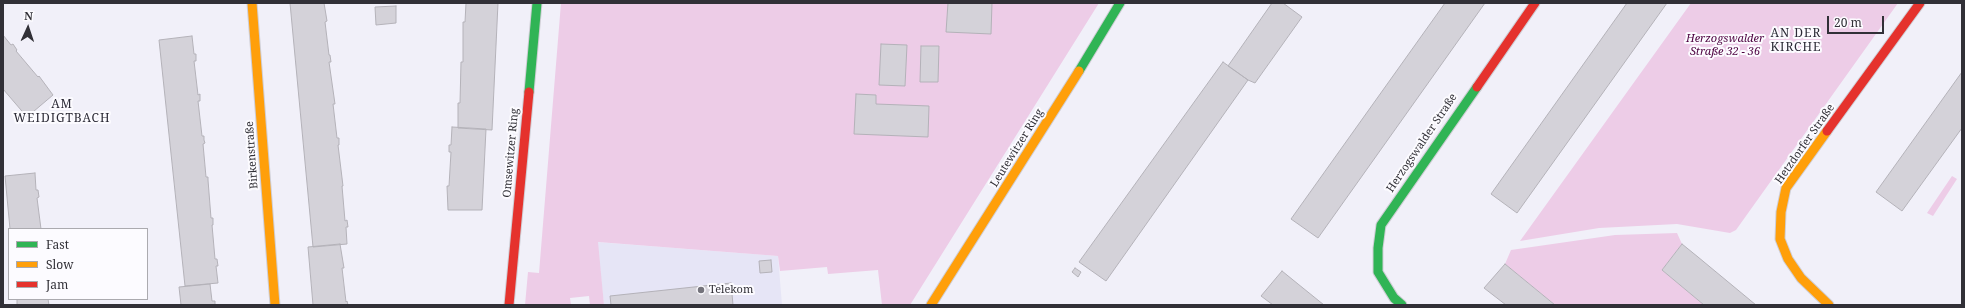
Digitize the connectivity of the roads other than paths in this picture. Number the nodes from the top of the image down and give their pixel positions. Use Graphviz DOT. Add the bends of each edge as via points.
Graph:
graph roads {
  1 [pos="252,3"];
  2 [pos="537,3"];
  3 [pos="1120,3"];
  4 [pos="1535,3"];
  5 [pos="1920,3"];
  6 [pos="275,305"];
  7 [pos="509,305"];
  8 [pos="931,305"];
  9 [pos="1402,305"];
  10 [pos="1829,305"];
  1 -- 6 [label="street, Birkenstraße"];
  2 -- 7 [label="street, Omsewitzer Ring"];
  3 -- 8 [label="street, Leutewitzer Ring" via="1057,108"];
  4 -- 9 [label="street, Herzogswalder Straße" via="1381,225 1378,272 1394,298"];
  5 -- 10 [label="street, Hetzdorfer Straße" via="1786,188 1781,212 1780,239 1788,259 1801,278"];
}
